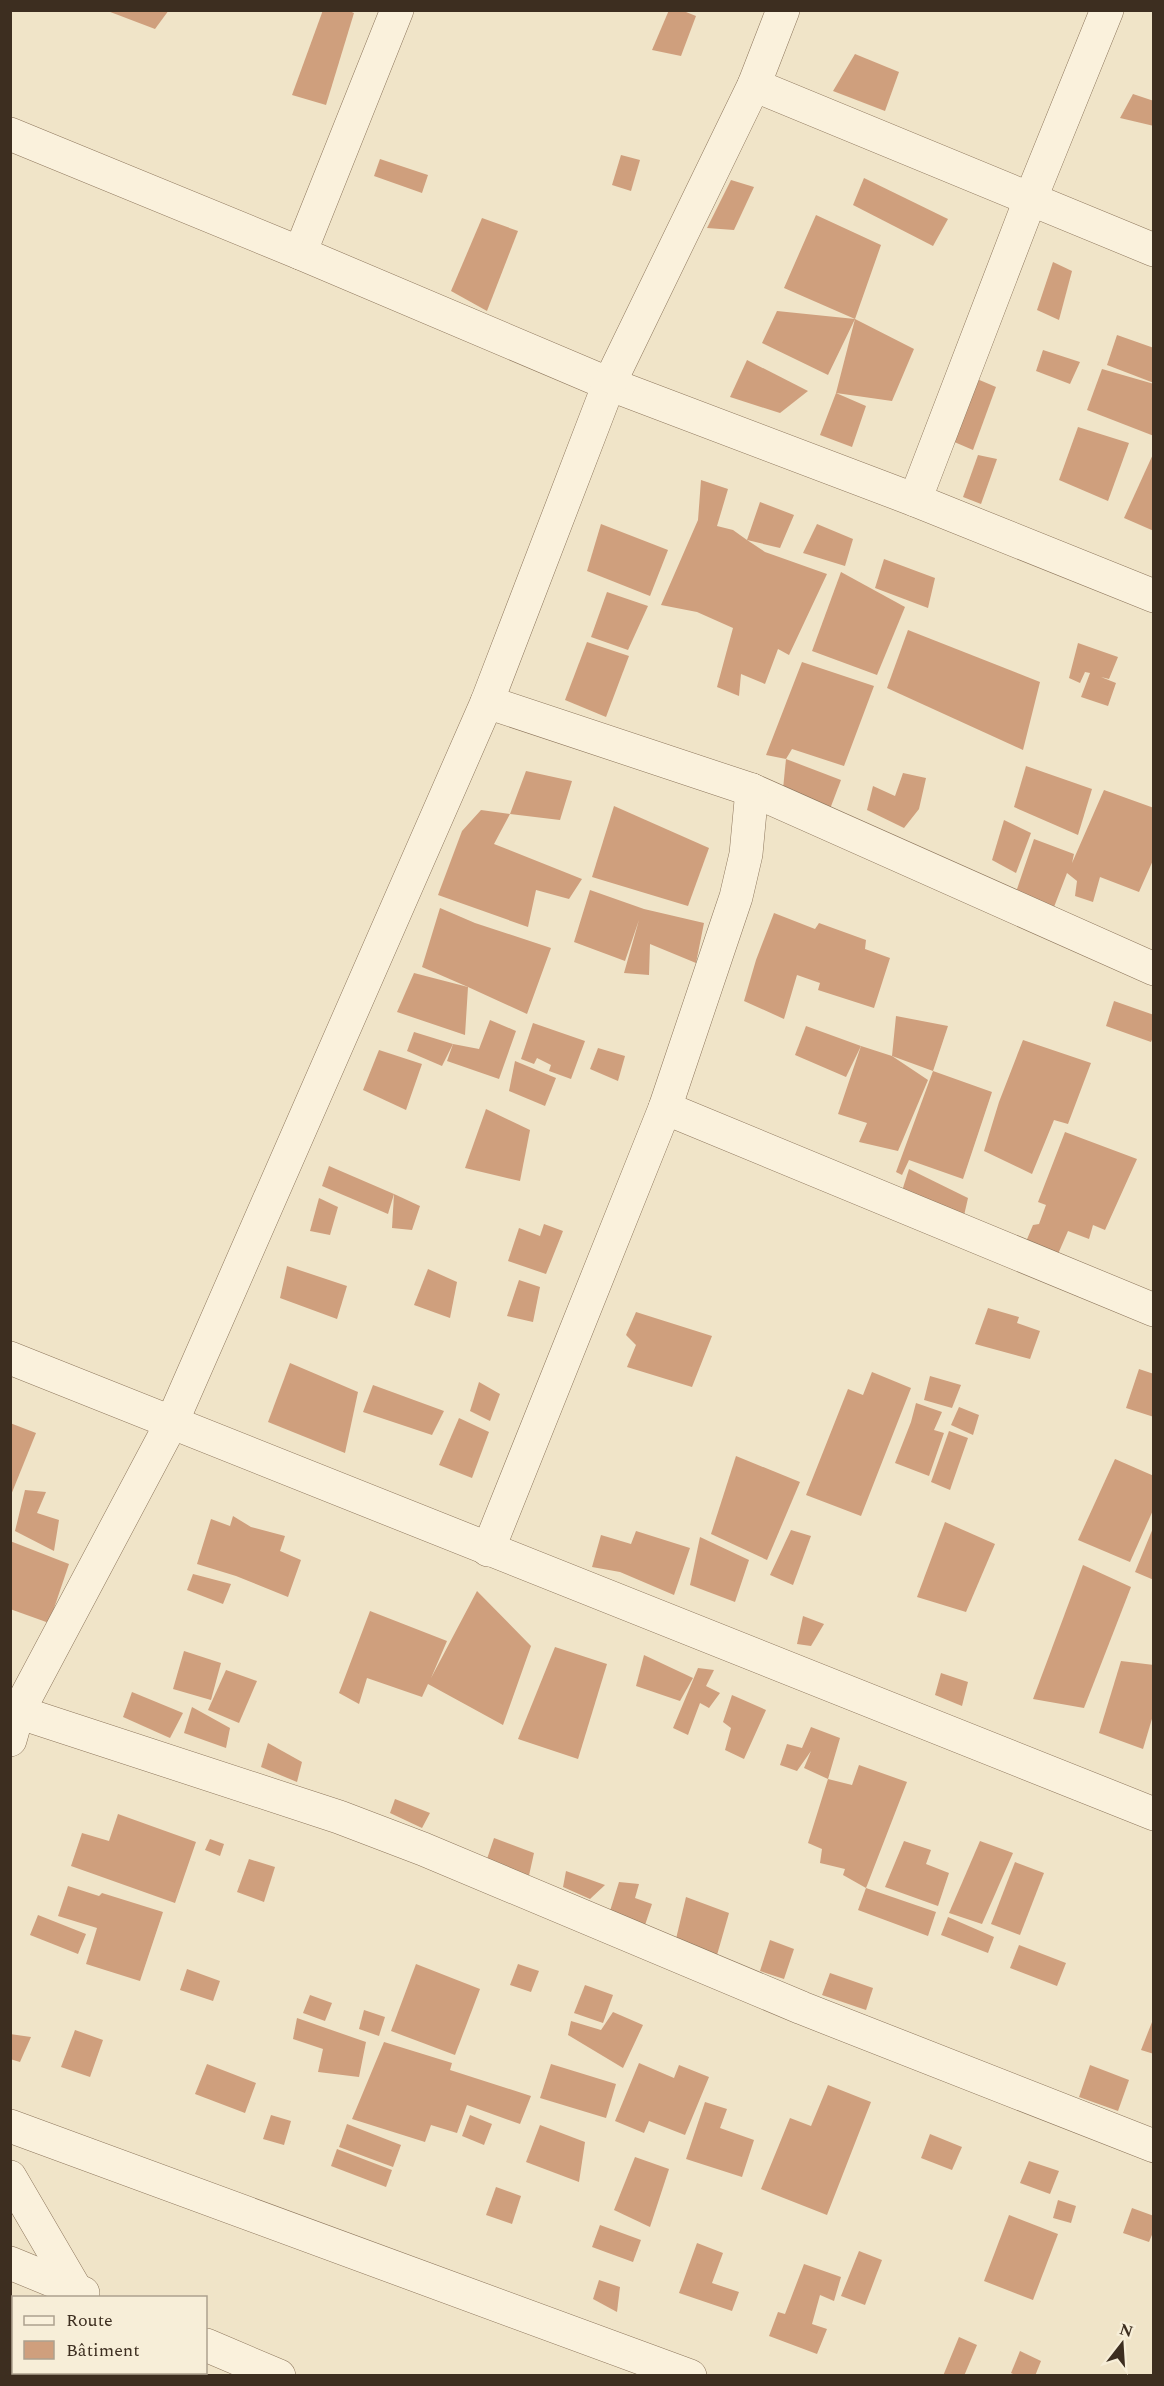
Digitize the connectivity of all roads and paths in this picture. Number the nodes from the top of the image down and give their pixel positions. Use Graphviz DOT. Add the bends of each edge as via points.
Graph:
graph roads {
  1 [pos="396,10"];
  2 [pos="783,10"];
  3 [pos="1107,10"];
  4 [pos="754,85"];
  5 [pos="10,134"];
  6 [pos="1030,200"];
  7 [pos="1154,250"];
  8 [pos="300,253"];
  9 [pos="609,384"];
  10 [pos="915,500"];
  11 [pos="1154,597"];
  12 [pos="487,702"];
  13 [pos="752,790"];
  14 [pos="1154,969"];
  15 [pos="665,1108"];
  16 [pos="1154,1310"];
  17 [pos="10,1358"];
  18 [pos="172,1422"];
  19 [pos="488,1550"];
  20 [pos="12,1719"];
  21 [pos="1154,1814"];
  22 [pos="10,2126"];
  23 [pos="1154,2146"];
  24 [pos="10,2177"];
  25 [pos="10,2264"];
  26 [pos="84,2294"];
  27 [pos="207,2345"];
  28 [pos="279,2376"];
  29 [pos="690,2376"];
  1 -- 8 [label="street"];
  2 -- 4 [label="street"];
  3 -- 6 [label="street"];
  4 -- 6 [label="street"];
  4 -- 9 [label="street"];
  5 -- 8 [label="street"];
  6 -- 7 [label="street"];
  6 -- 10 [label="street"];
  8 -- 9 [label="street"];
  9 -- 10 [label="street"];
  9 -- 12 [label="street"];
  10 -- 11 [label="street"];
  12 -- 13 [label="street"];
  12 -- 18 [label="street"];
  13 -- 14 [label="street"];
  13 -- 15 [label="street" via="746,854 736,897"];
  15 -- 16 [label="street"];
  15 -- 19 [label="street"];
  17 -- 18 [label="street"];
  18 -- 19 [label="street"];
  18 -- 20 [label="street"];
  19 -- 21 [label="street"];
  20 -- 23 [label="street" via="339,1817 583,1914 802,2008"];
  22 -- 29 [label="street"];
  24 -- 26 [label="street"];
  25 -- 26 [label="street"];
  27 -- 28 [label="street"];
}
